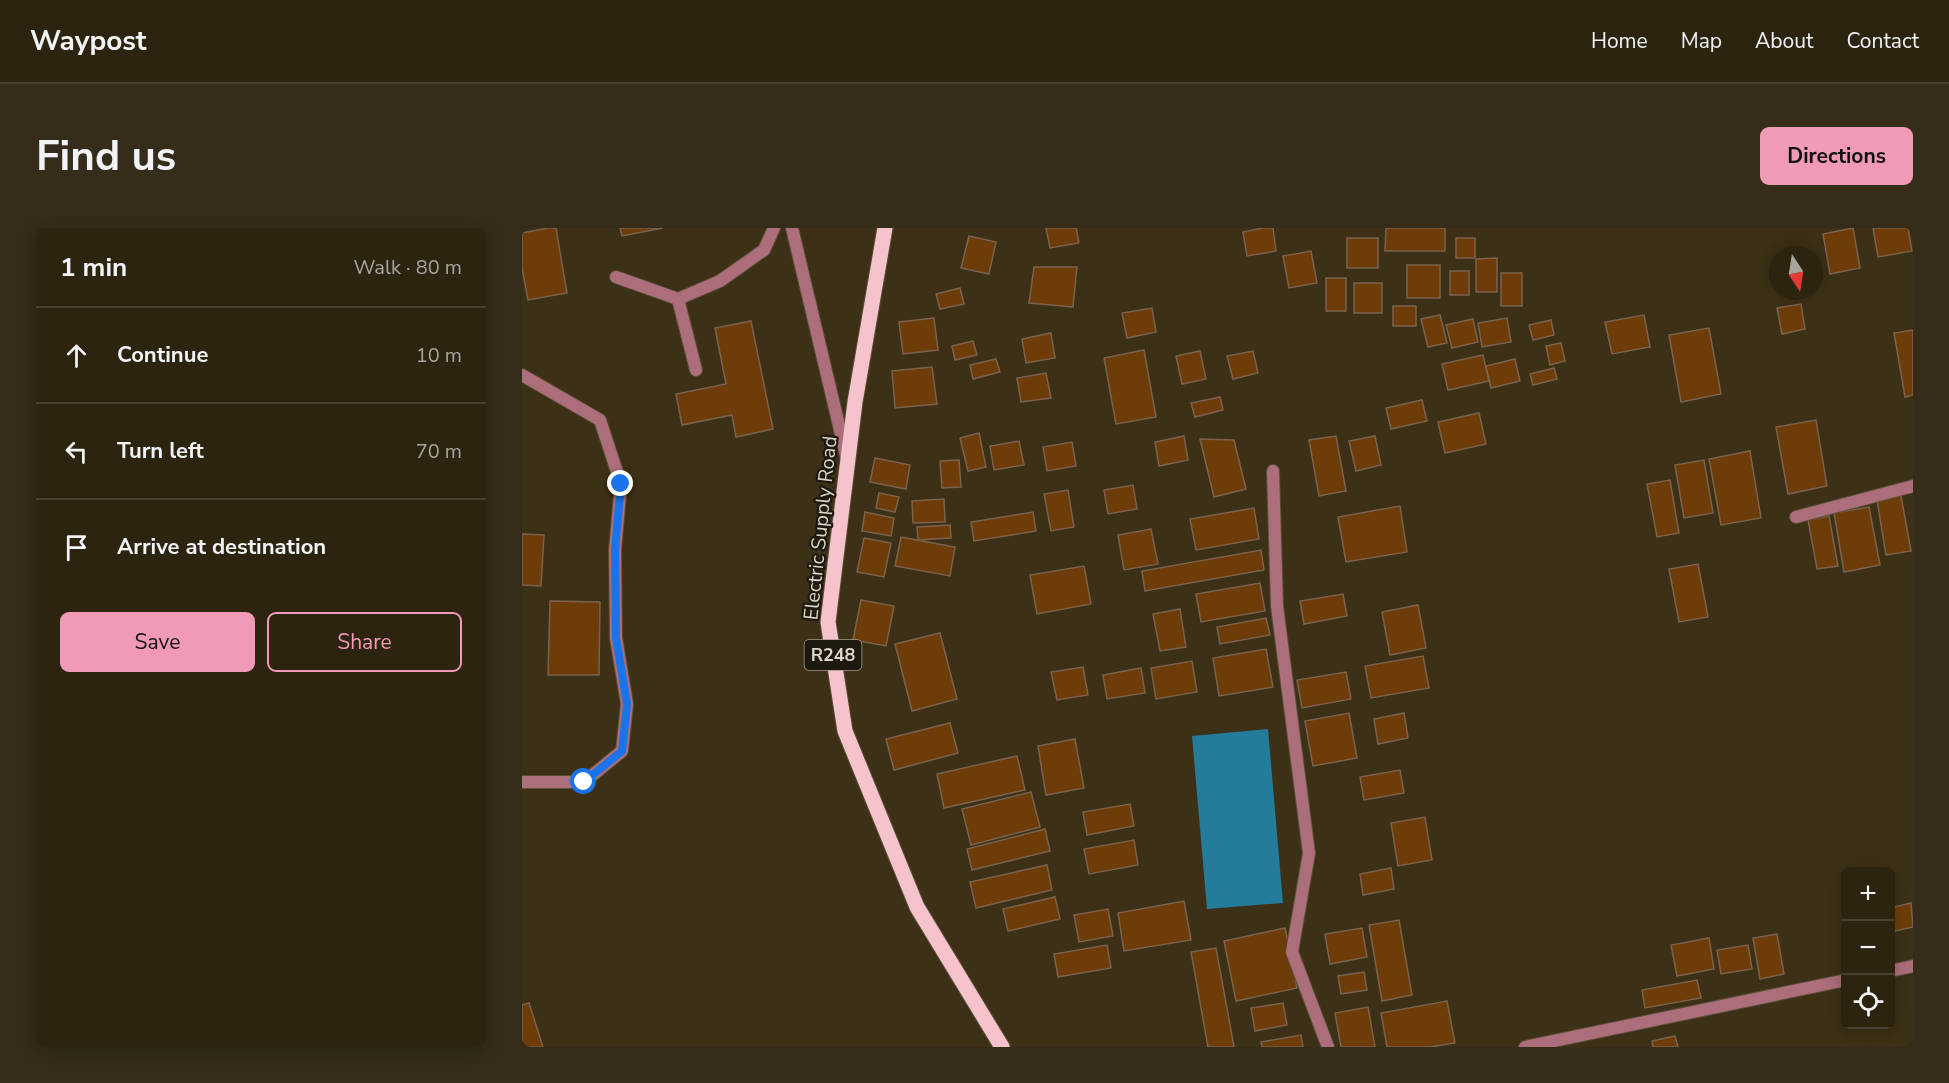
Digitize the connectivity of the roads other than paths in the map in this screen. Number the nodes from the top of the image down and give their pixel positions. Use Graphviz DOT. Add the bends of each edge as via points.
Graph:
graph roads {
  1 [pos="774,228"];
  2 [pos="792,228"];
  3 [pos="885,228"];
  4 [pos="616,277"];
  5 [pos="678,299"];
  6 [pos="696,370"];
  7 [pos="522,375"];
  8 [pos="848,462"];
  9 [pos="1273,471"];
  10 [pos="1913,486"];
  11 [pos="1796,517"];
  12 [pos="522,782"];
  13 [pos="1913,966"];
  14 [pos="1895,970"];
  15 [pos="1841,981"];
  16 [pos="1002,1047"];
  17 [pos="1328,1047"];
  18 [pos="1525,1047"];
  1 -- 5 [label="street" via="764,250 720,281"];
  2 -- 8 [label="street"];
  3 -- 8 [label="main road, Electric Supply Road / R248"];
  4 -- 5 [label="street"];
  5 -- 6 [label="street"];
  7 -- 12 [label="street" via="600,420 621,484 615,550 616,638 627,704 622,751 584,782"];
  8 -- 16 [label="main road, Electric Supply Road / R248" via="828,622 844,731 916,907"];
  9 -- 17 [label="street" via="1277,606 1309,853 1293,952"];
  10 -- 11 [label="street"];
  13 -- 14 [label="street"];
  15 -- 18 [label="street"];
}
